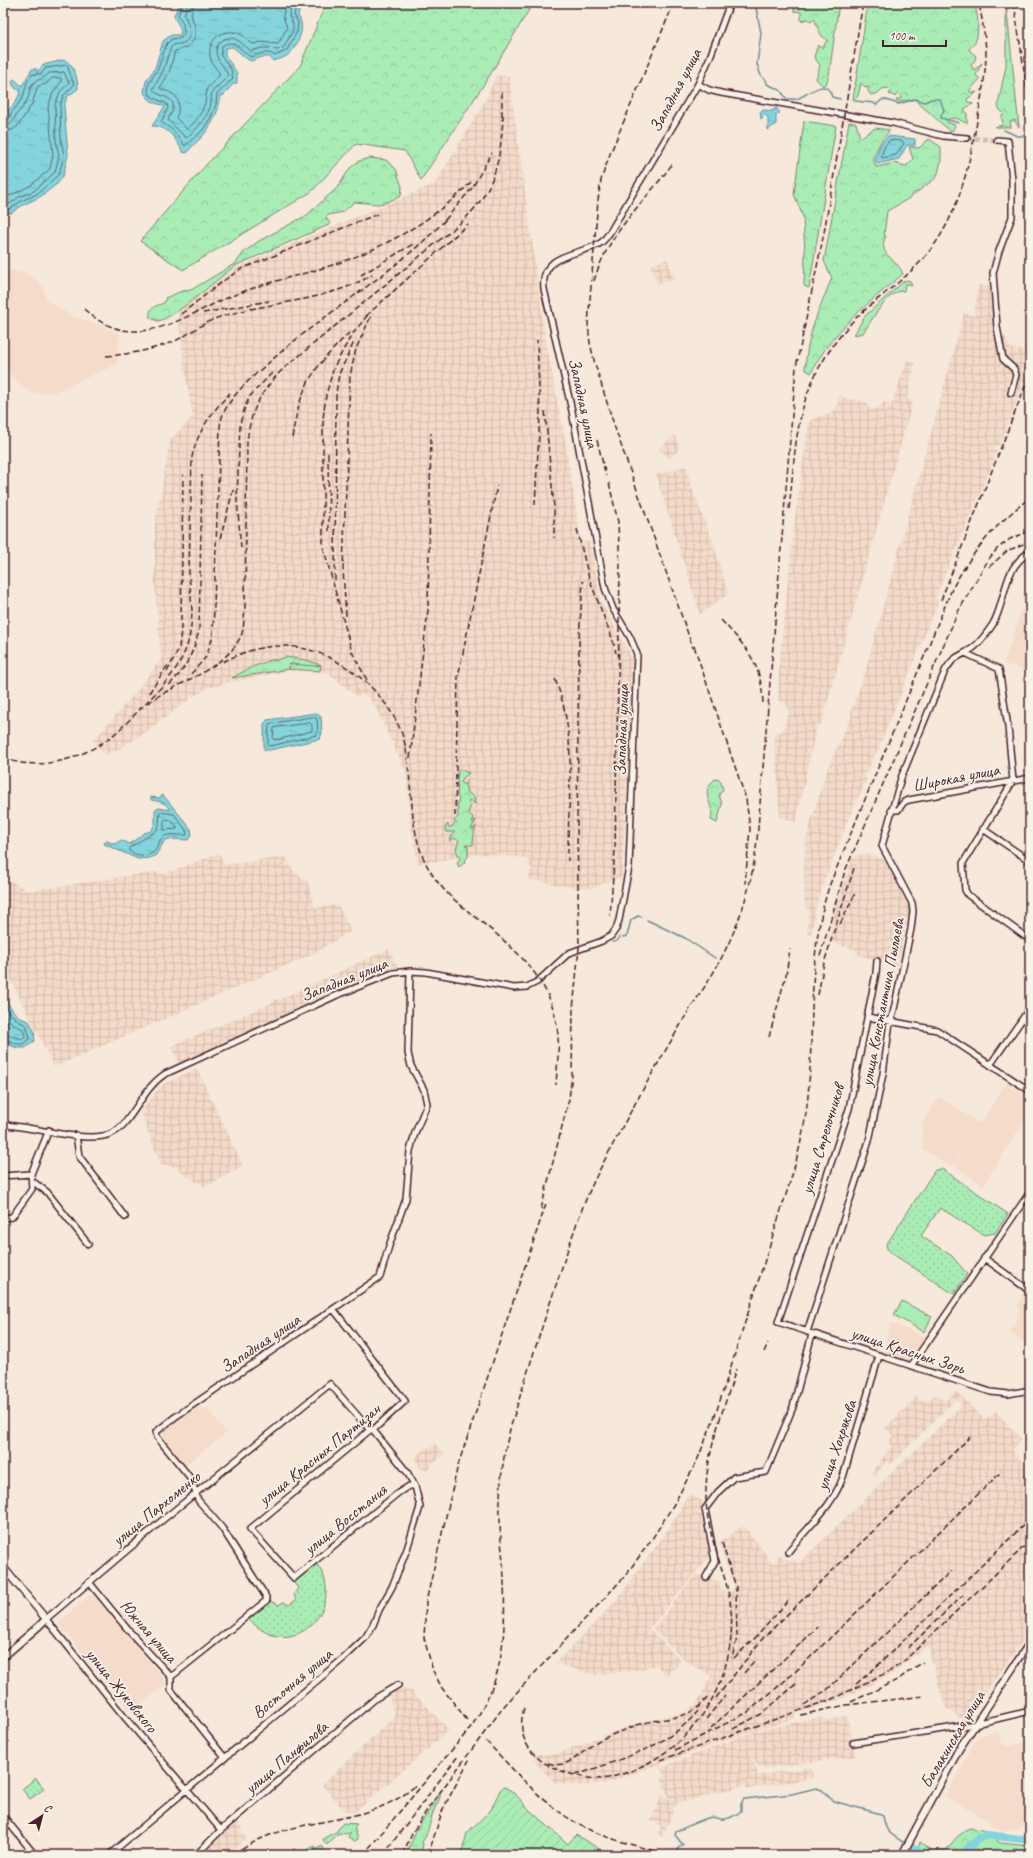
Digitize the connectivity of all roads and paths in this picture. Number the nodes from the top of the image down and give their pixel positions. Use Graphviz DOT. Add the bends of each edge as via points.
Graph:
graph roads {
  1 [pos="730,3"];
  2 [pos="698,84"];
  3 [pos="967,138"];
  4 [pos="997,140"];
  5 [pos="1012,393"];
  6 [pos="1030,552"];
  7 [pos="965,653"];
  8 [pos="1030,778"];
  9 [pos="1013,781"];
  10 [pos="891,810"];
  11 [pos="983,829"];
  12 [pos="1030,861"];
  13 [pos="1030,940"];
  14 [pos="877,961"];
  15 [pos="410,971"];
  16 [pos="1030,1009"];
  17 [pos="868,1017"];
  18 [pos="890,1022"];
  19 [pos="990,1065"];
  20 [pos="1030,1091"];
  21 [pos="3,1125"];
  22 [pos="49,1130"];
  23 [pos="76,1135"];
  24 [pos="31,1174"];
  25 [pos="3,1176"];
  26 [pos="32,1181"];
  27 [pos="1030,1192"];
  28 [pos="3,1218"];
  29 [pos="125,1218"];
  30 [pos="88,1244"];
  31 [pos="984,1258"];
  32 [pos="1030,1291"];
  33 [pos="334,1310"];
  34 [pos="778,1322"];
  35 [pos="810,1333"];
  36 [pos="879,1356"];
  37 [pos="912,1366"];
  38 [pos="330,1384"];
  39 [pos="1029,1388"];
  40 [pos="372,1430"];
  41 [pos="415,1486"];
  42 [pos="195,1494"];
  43 [pos="788,1552"];
  44 [pos="3,1567"];
  45 [pos="706,1577"];
  46 [pos="294,1578"];
  47 [pos="89,1582"];
  48 [pos="46,1619"];
  49 [pos="1030,1641"];
  50 [pos="3,1657"];
  51 [pos="1014,1666"];
  52 [pos="171,1677"];
  53 [pos="398,1685"];
  54 [pos="1030,1711"];
  55 [pos="975,1724"];
  56 [pos="853,1742"];
  57 [pos="225,1758"];
  58 [pos="187,1790"];
  59 [pos="3,1816"];
  60 [pos="221,1830"];
  61 [pos="35,1855"];
  62 [pos="109,1855"];
  63 [pos="196,1855"];
  64 [pos="902,1855"];
  1 -- 2 [label="street, Западная улица"];
  2 -- 3 [label="street" via="721,93 893,123 943,136"];
  2 -- 15 [label="street, Западная улица" via="606,238 600,243 567,254 556,261 548,268 543,280 583,465 605,588 637,654 630,857 618,925 608,938 569,953 538,982 527,987 514,988"];
  4 -- 5 [label="street" via="1008,141 1012,180 1012,217 993,273 997,327 1003,359 1014,369 1016,375"];
  6 -- 7 [label="street, улица Константина Пылаева" via="1019,559 1013,568 992,625 978,643"];
  7 -- 9 [label="street" via="999,669"];
  7 -- 10 [label="street, улица Константина Пылаева" via="953,658 942,676 901,778"];
  8 -- 9 [label="street, Широкая улица"];
  9 -- 10 [label="street, Широкая улица" via="909,800 898,810"];
  9 -- 11 [label="street"];
  10 -- 18 [label="street, улица Константина Пылаева" via="882,846 909,896 913,911"];
  11 -- 12 [label="street"];
  11 -- 13 [label="street" via="962,865 964,890"];
  14 -- 17 [label="street, улица Стрелочников"];
  15 -- 23 [label="street, Западная улица" via="393,973 335,996 175,1069 160,1077 150,1087 126,1121 116,1130 103,1136"];
  15 -- 33 [label="street, Западная улица" via="408,1053 411,1066 424,1090 427,1104 410,1151 406,1199 380,1277"];
  16 -- 19 [label="street"];
  17 -- 18 [label="street"];
  17 -- 34 [label="street, улица Стрелочников" via="849,1109"];
  18 -- 19 [label="street" via="937,1030"];
  18 -- 35 [label="street, улица Константина Пылаева" via="883,1074 866,1154"];
  19 -- 20 [label="street"];
  21 -- 22 [label="street, Западная улица"];
  22 -- 23 [label="street, Западная улица"];
  22 -- 24 [label="street"];
  23 -- 29 [label="street" via="79,1156"];
  24 -- 25 [label="street"];
  24 -- 26 [label="street"];
  26 -- 28 [label="street" via="32,1189 12,1217"];
  26 -- 30 [label="street" via="47,1192"];
  27 -- 31 [label="street"];
  31 -- 32 [label="street"];
  31 -- 37 [label="street"];
  33 -- 40 [label="street, улица Красных Партизан" via="405,1400"];
  33 -- 42 [label="street, Западная улица" via="156,1432 157,1437 188,1475"];
  34 -- 35 [label="street, улица Красных Зорь"];
  35 -- 36 [label="street, улица Красных Зорь"];
  35 -- 45 [label="street, улица Константина Пылаева" via="792,1407 766,1472 734,1477 706,1506 704,1511 715,1561"];
  36 -- 37 [label="street, улица Красных Зорь"];
  36 -- 43 [label="street, улица Хохрякова" via="836,1495"];
  37 -- 39 [label="street, улица Красных Зорь" via="991,1392 1008,1394"];
  38 -- 40 [label="street, Восточная улица"];
  38 -- 42 [label="street, улица Пархоменко"];
  40 -- 41 [label="street, Восточная улица" via="407,1472"];
  40 -- 46 [label="street, улица Красных Партизан" via="250,1529"];
  41 -- 46 [label="street, улица Восстания" via="409,1486 398,1493"];
  41 -- 57 [label="street, Восточная улица" via="420,1507 410,1541 392,1587 368,1634 344,1658"];
  42 -- 47 [label="street, улица Пархоменко"];
  42 -- 52 [label="street" via="222,1528 267,1600"];
  44 -- 48 [label="street, улица Жуковского"];
  47 -- 48 [label="street, улица Пархоменко"];
  47 -- 52 [label="street, Южная улица"];
  48 -- 50 [label="street, улица Пархоменко"];
  48 -- 58 [label="street, улица Жуковского"];
  49 -- 51 [label="street, Балакинская улица"];
  51 -- 55 [label="street, Балакинская улица"];
  52 -- 57 [label="street, Южная улица" via="171,1690"];
  53 -- 60 [label="street, улица Панфилова" via="376,1698"];
  54 -- 55 [label="street"];
  55 -- 56 [label="street"];
  55 -- 64 [label="street, Балакинская улица"];
  57 -- 58 [label="street, Восточная улица"];
  58 -- 60 [label="street, улица Жуковского"];
  58 -- 62 [label="street, Восточная улица"];
  59 -- 61 [label="street"];
  60 -- 63 [label="street, улица Панфилова"];
}
